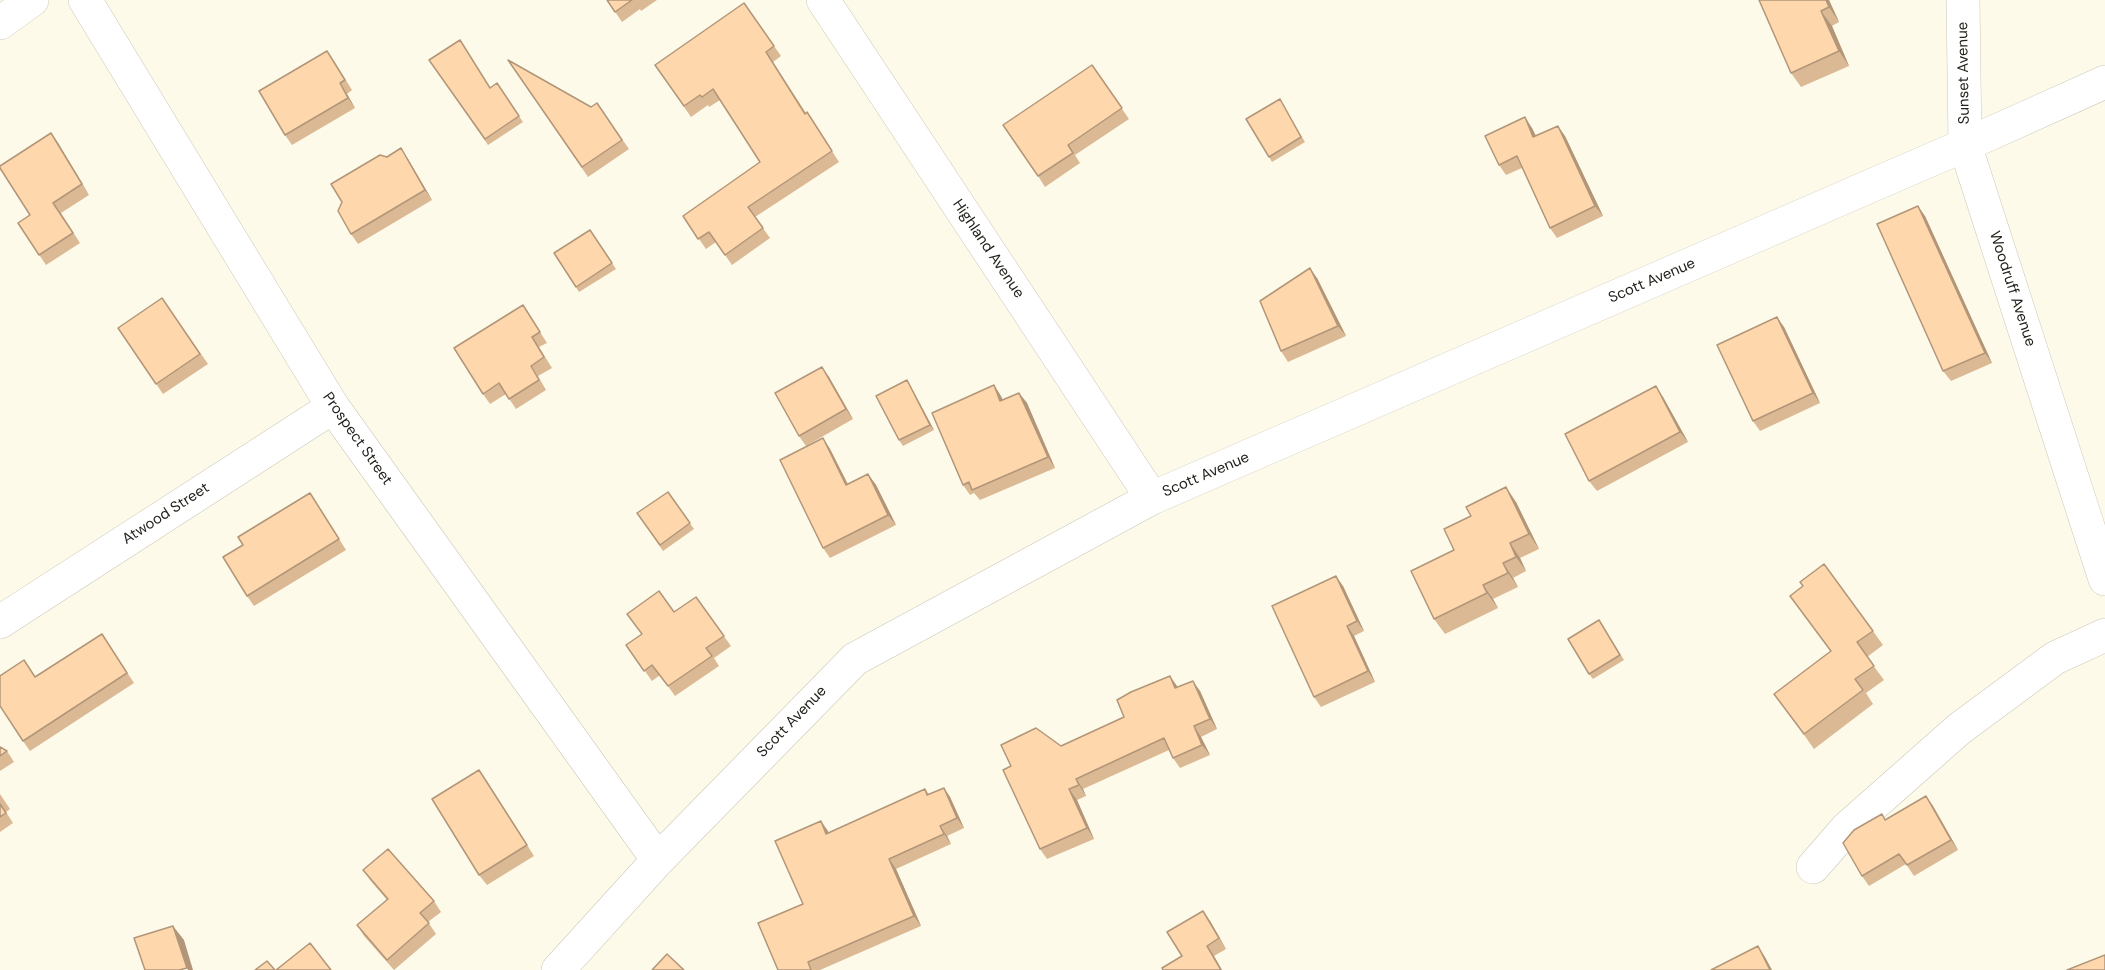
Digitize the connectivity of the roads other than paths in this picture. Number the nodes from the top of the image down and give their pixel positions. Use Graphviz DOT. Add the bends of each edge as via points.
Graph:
graph roads {
  1 [pos="32,0"];
  2 [pos="85,0"];
  3 [pos="823,0"];
  4 [pos="1963,0"];
  5 [pos="0,23"];
  6 [pos="2105,82"];
  7 [pos="1965,145"];
  8 [pos="333,407"];
  9 [pos="1152,498"];
  10 [pos="2105,579"];
  11 [pos="0,622"];
  12 [pos="2105,635"];
  13 [pos="658,860"];
  14 [pos="1813,867"];
  15 [pos="558,970"];
  1 -- 5 [label="street"];
  2 -- 8 [label="street, Prospect Street"];
  3 -- 9 [label="street, Highland Avenue"];
  4 -- 7 [label="street, Sunset Avenue"];
  6 -- 7 [label="street"];
  7 -- 9 [label="street, Scott Avenue"];
  7 -- 10 [label="street, Woodruff Avenue"];
  8 -- 11 [label="street, Atwood Street"];
  8 -- 13 [label="street, Prospect Street"];
  9 -- 13 [label="street, Scott Avenue" via="855,659"];
  12 -- 14 [label="street" via="2055,658 1959,729 1847,828"];
  13 -- 15 [label="street, Scott Avenue"];
}
